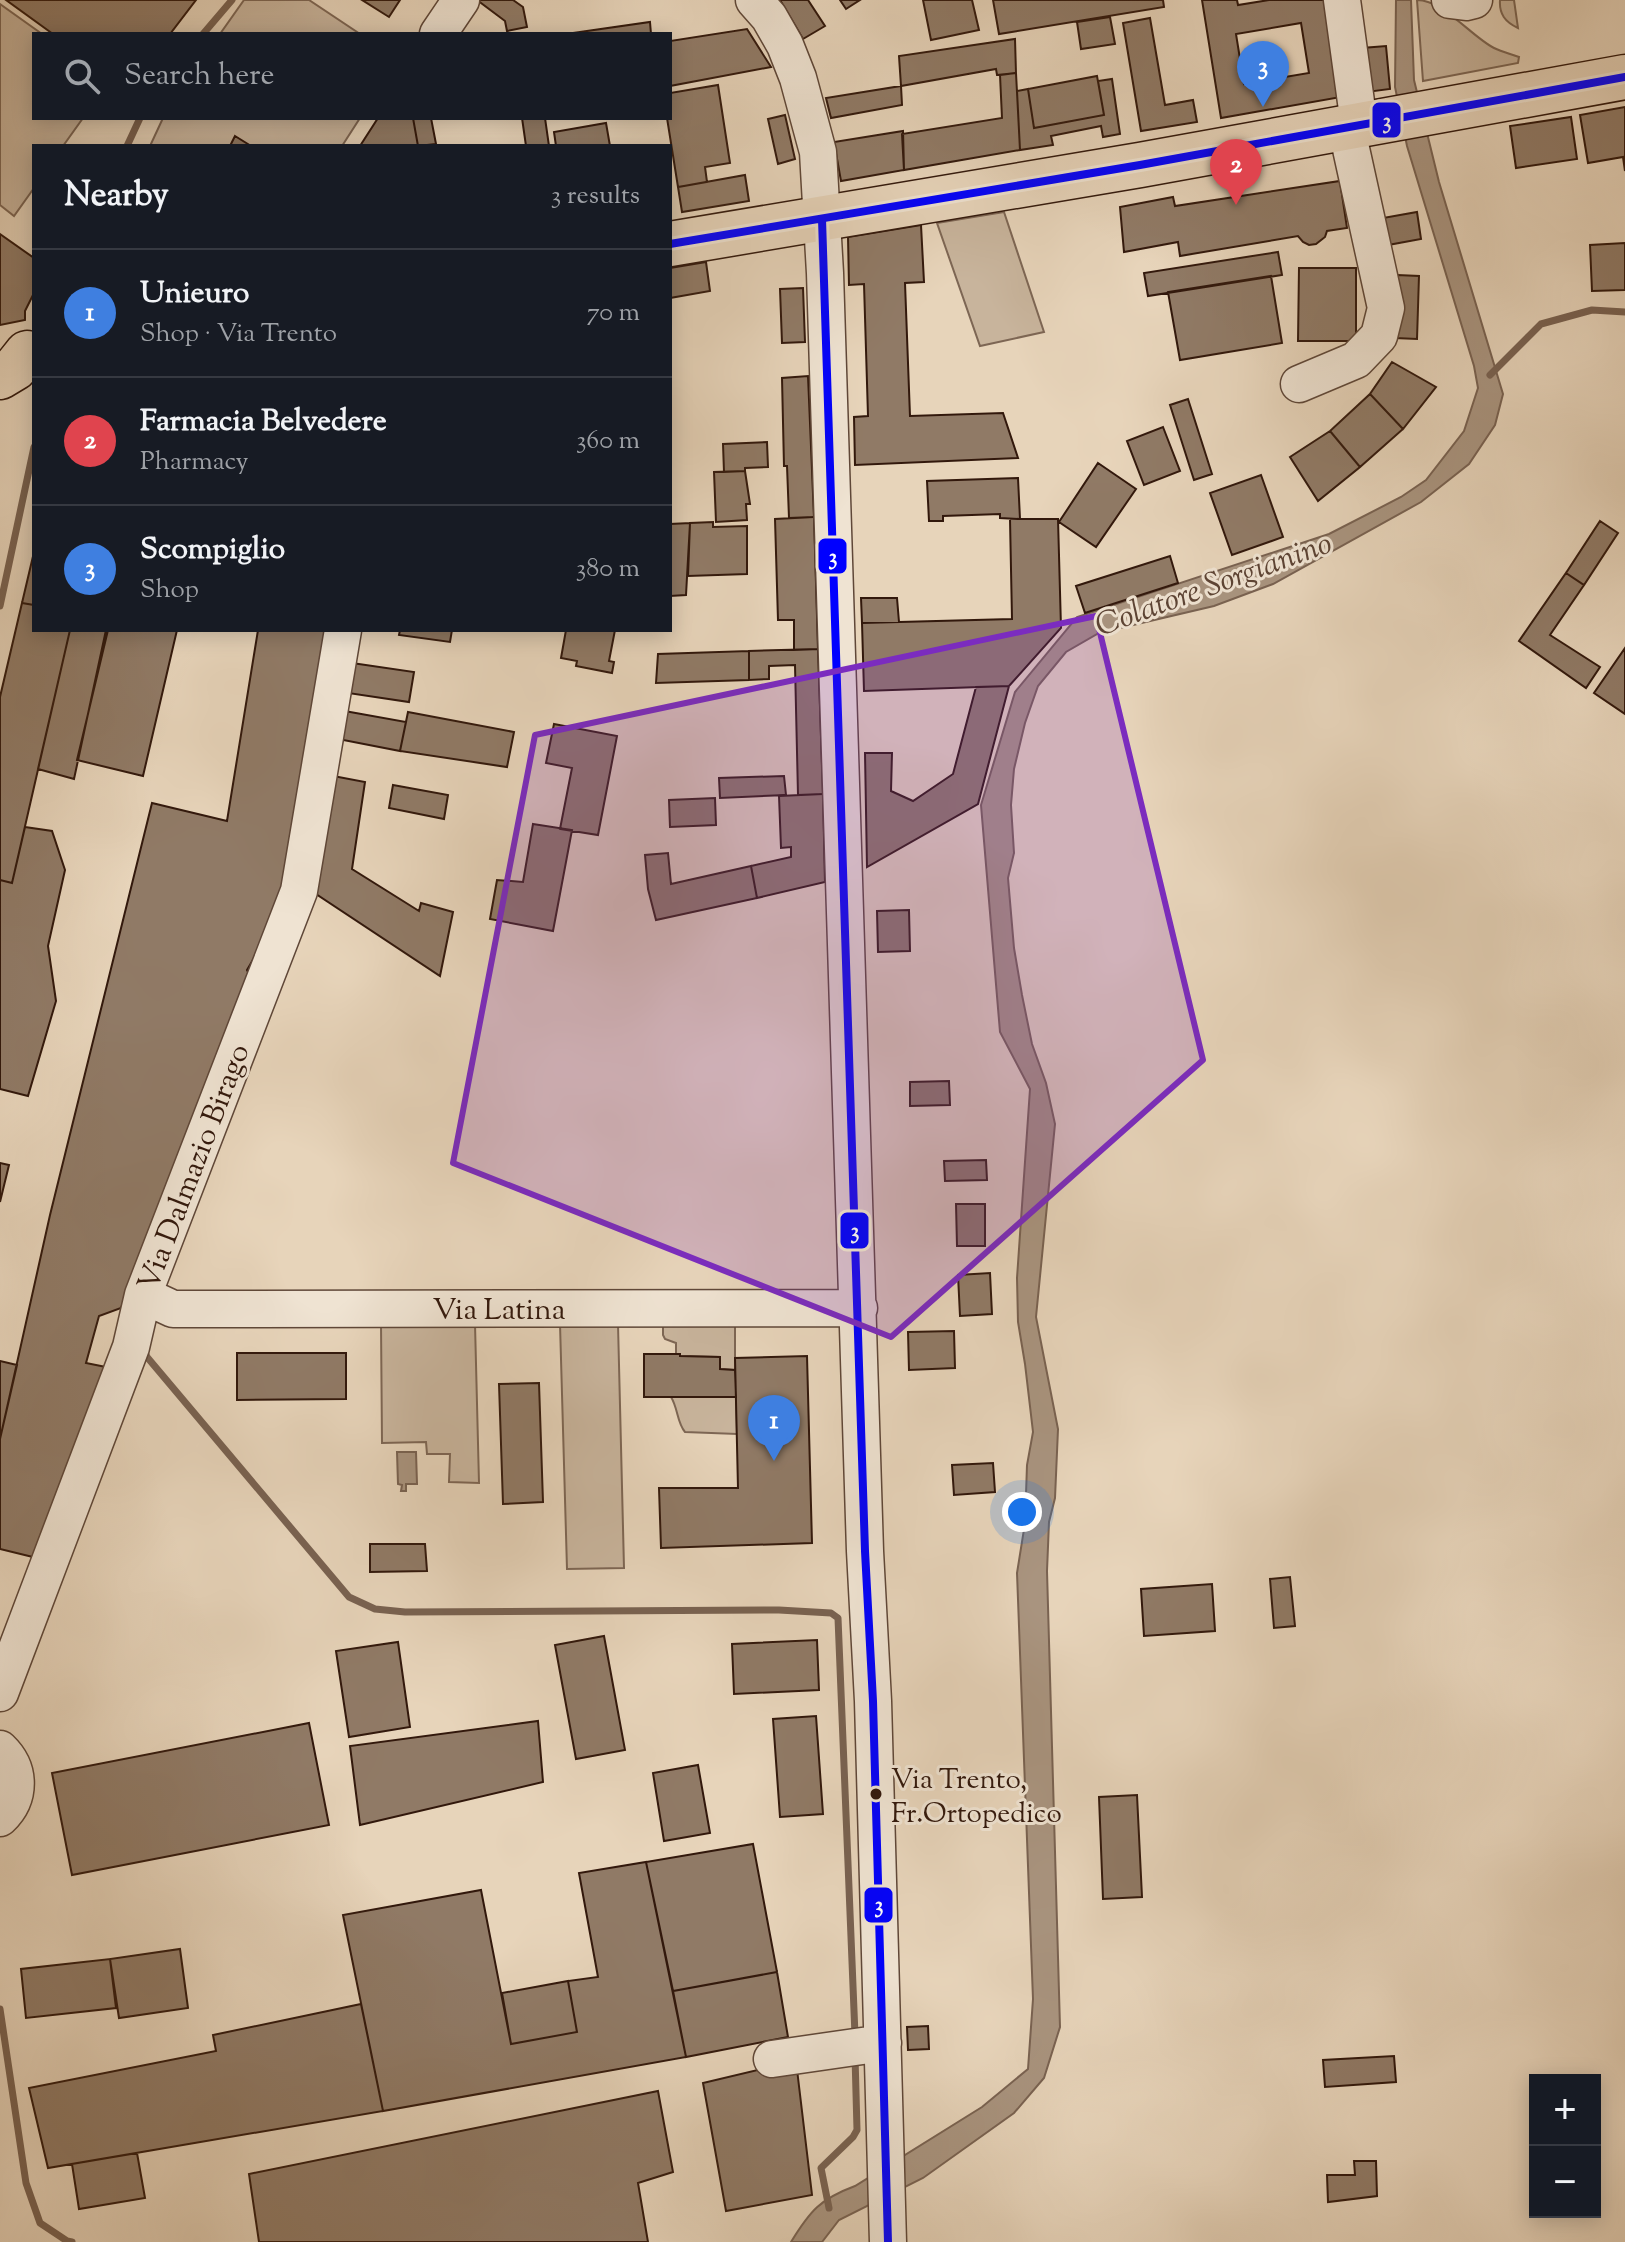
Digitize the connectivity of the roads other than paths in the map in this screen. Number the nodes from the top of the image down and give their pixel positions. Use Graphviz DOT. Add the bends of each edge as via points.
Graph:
graph roads {
  1 [pos="461,0"];
  2 [pos="754,0"];
  3 [pos="1342,0"];
  4 [pos="1450,0"];
  5 [pos="1474,0"];
  6 [pos="439,32"];
  7 [pos="1625,77"];
  8 [pos="1383,120"];
  9 [pos="822,219"];
  10 [pos="672,244"];
  11 [pos="1299,384"];
  12 [pos="343,632"];
  13 [pos="143,1295"];
  14 [pos="859,1308"];
  15 [pos="0,1693"];
  16 [pos="0,1749"];
  17 [pos="0,1818"];
  18 [pos="861,2046"];
  19 [pos="772,2059"];
  20 [pos="887,2225"];
  1 -- 6 [label="street"];
  2 -- 9 [label="street" via="785,45 798,78 818,152"];
  3 -- 8 [label="street"];
  4 -- 5 [label="street"];
  7 -- 8 [label="main road"];
  8 -- 9 [label="main road"];
  8 -- 11 [label="street" via="1386,308 1379,336 1356,360"];
  9 -- 10 [label="main road"];
  9 -- 14 [label="street"];
  12 -- 13 [label="street, Via Dalmazio Birago" via="299,891"];
  13 -- 14 [label="street, Via Latina" via="173,1309"];
  13 -- 15 [label="street, Via Dalmazio Birago" via="131,1347"];
  14 -- 18 [label="street"];
  16 -- 17 [label="street" via="10,1761 16,1784"];
  18 -- 19 [label="street"];
  18 -- 20 [label="street" via="885,2141"];
}
